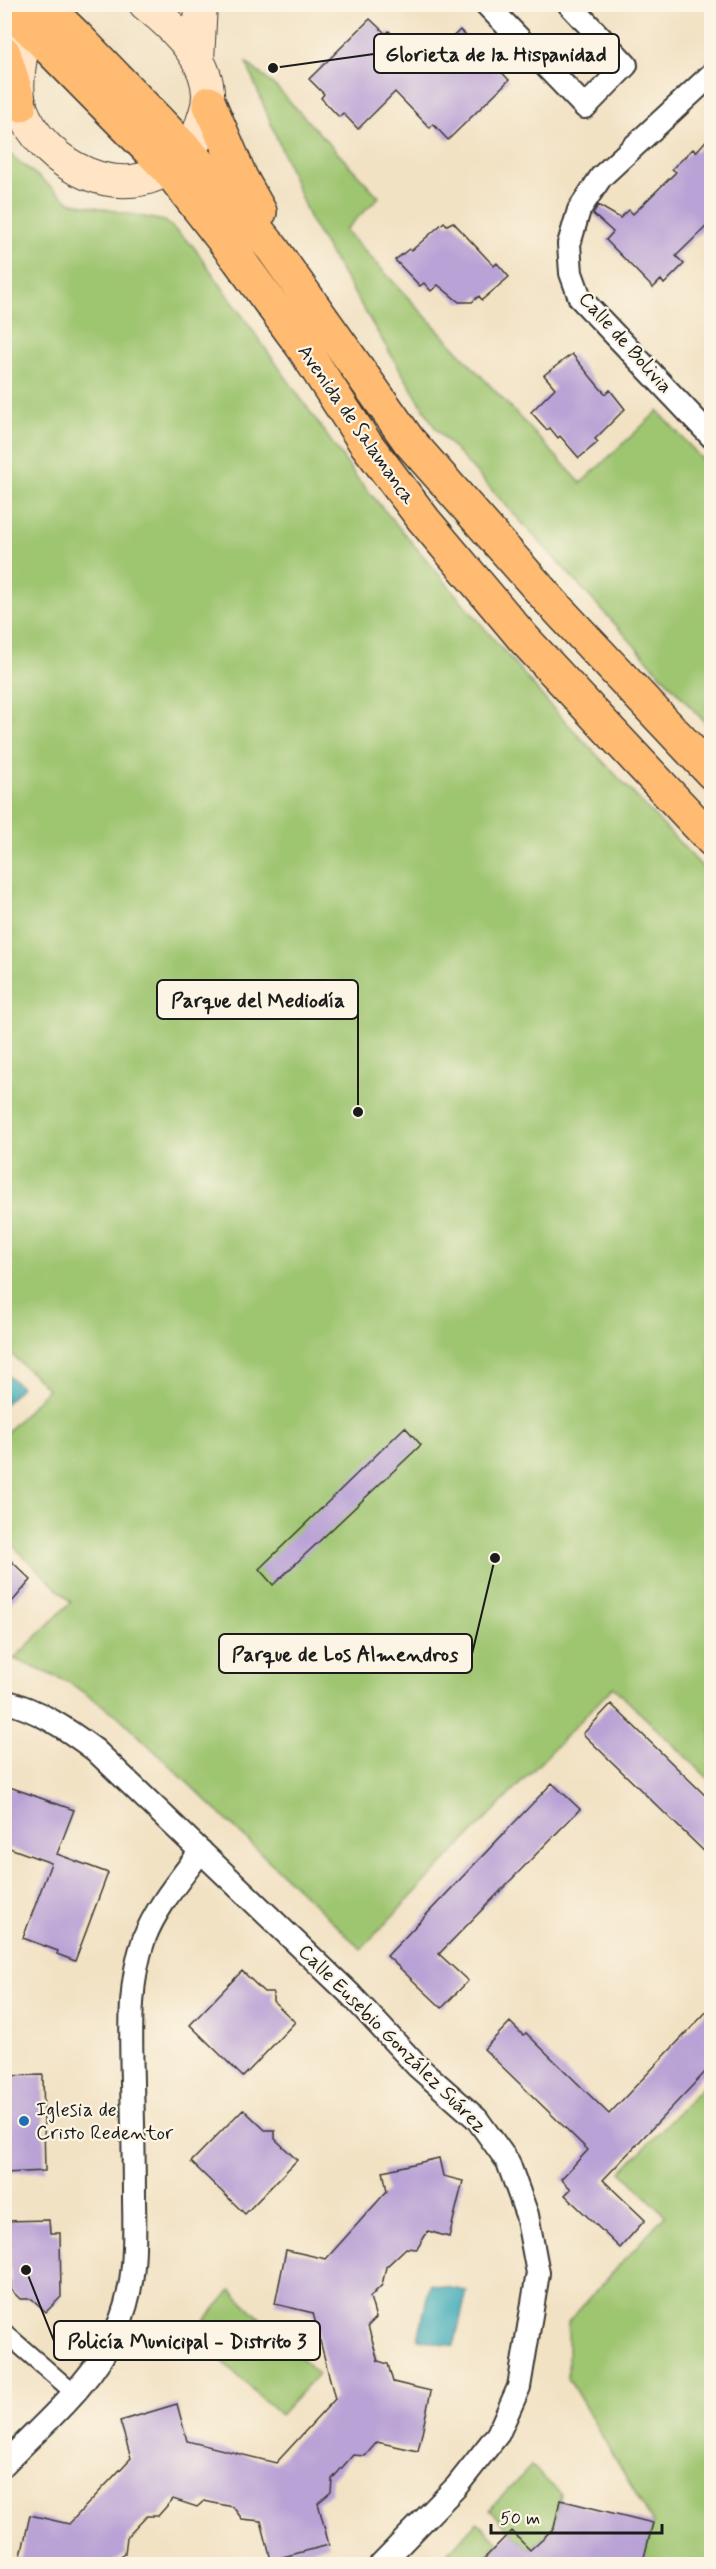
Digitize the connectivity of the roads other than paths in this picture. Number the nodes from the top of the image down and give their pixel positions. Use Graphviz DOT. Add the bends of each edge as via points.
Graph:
graph roads {
  1 [pos="145,4"];
  2 [pos="201,4"];
  3 [pos="486,4"];
  4 [pos="569,4"];
  5 [pos="4,8"];
  6 [pos="44,12"];
  7 [pos="4,53"];
  8 [pos="198,60"];
  9 [pos="711,74"];
  10 [pos="208,104"];
  11 [pos="20,105"];
  12 [pos="179,161"];
  13 [pos="272,248"];
  14 [pos="711,437"];
  15 [pos="711,773"];
  16 [pos="711,840"];
  17 [pos="4,1701"];
  18 [pos="201,1851"];
  19 [pos="4,2332"];
  20 [pos="74,2393"];
  21 [pos="4,2464"];
  22 [pos="381,2565"];
  1 -- 8 [label="main road" via="177,30"];
  2 -- 8 [label="main road"];
  3 -- 4 [label="street" via="585,107 626,65"];
  5 -- 6 [label="highway, Avenida de Salamanca"];
  6 -- 11 [label="main road" via="23,49"];
  6 -- 12 [label="highway, Avenida de Salamanca"];
  7 -- 11 [label="highway"];
  8 -- 10 [label="main road"];
  9 -- 14 [label="street, Calle de Bolivia" via="601,177 579,210 569,244 570,273 579,298"];
  10 -- 12 [label="main road"];
  10 -- 13 [label="highway" via="264,220"];
  11 -- 12 [label="main road" via="48,151 81,171 112,182 146,180"];
  12 -- 13 [label="highway, Avenida de Salamanca"];
  12 -- 16 [label="highway, Avenida de Salamanca" via="239,260 364,441 424,520 524,639"];
  13 -- 15 [label="highway, Avenida de Salamanca" via="409,441 550,601"];
  17 -- 18 [label="street, Calle Eusebio González Suárez" via="25,1707 65,1728 95,1750"];
  18 -- 20 [label="street" via="162,1905 144,1938 132,1987 134,2263 129,2297 117,2330 98,2364"];
  18 -- 22 [label="street, Calle Eusebio González Suárez" via="351,1995 417,2066 477,2119 508,2162 527,2215 538,2273 519,2387 498,2434 456,2487"];
  19 -- 20 [label="street"];
  20 -- 21 [label="street"];
}
